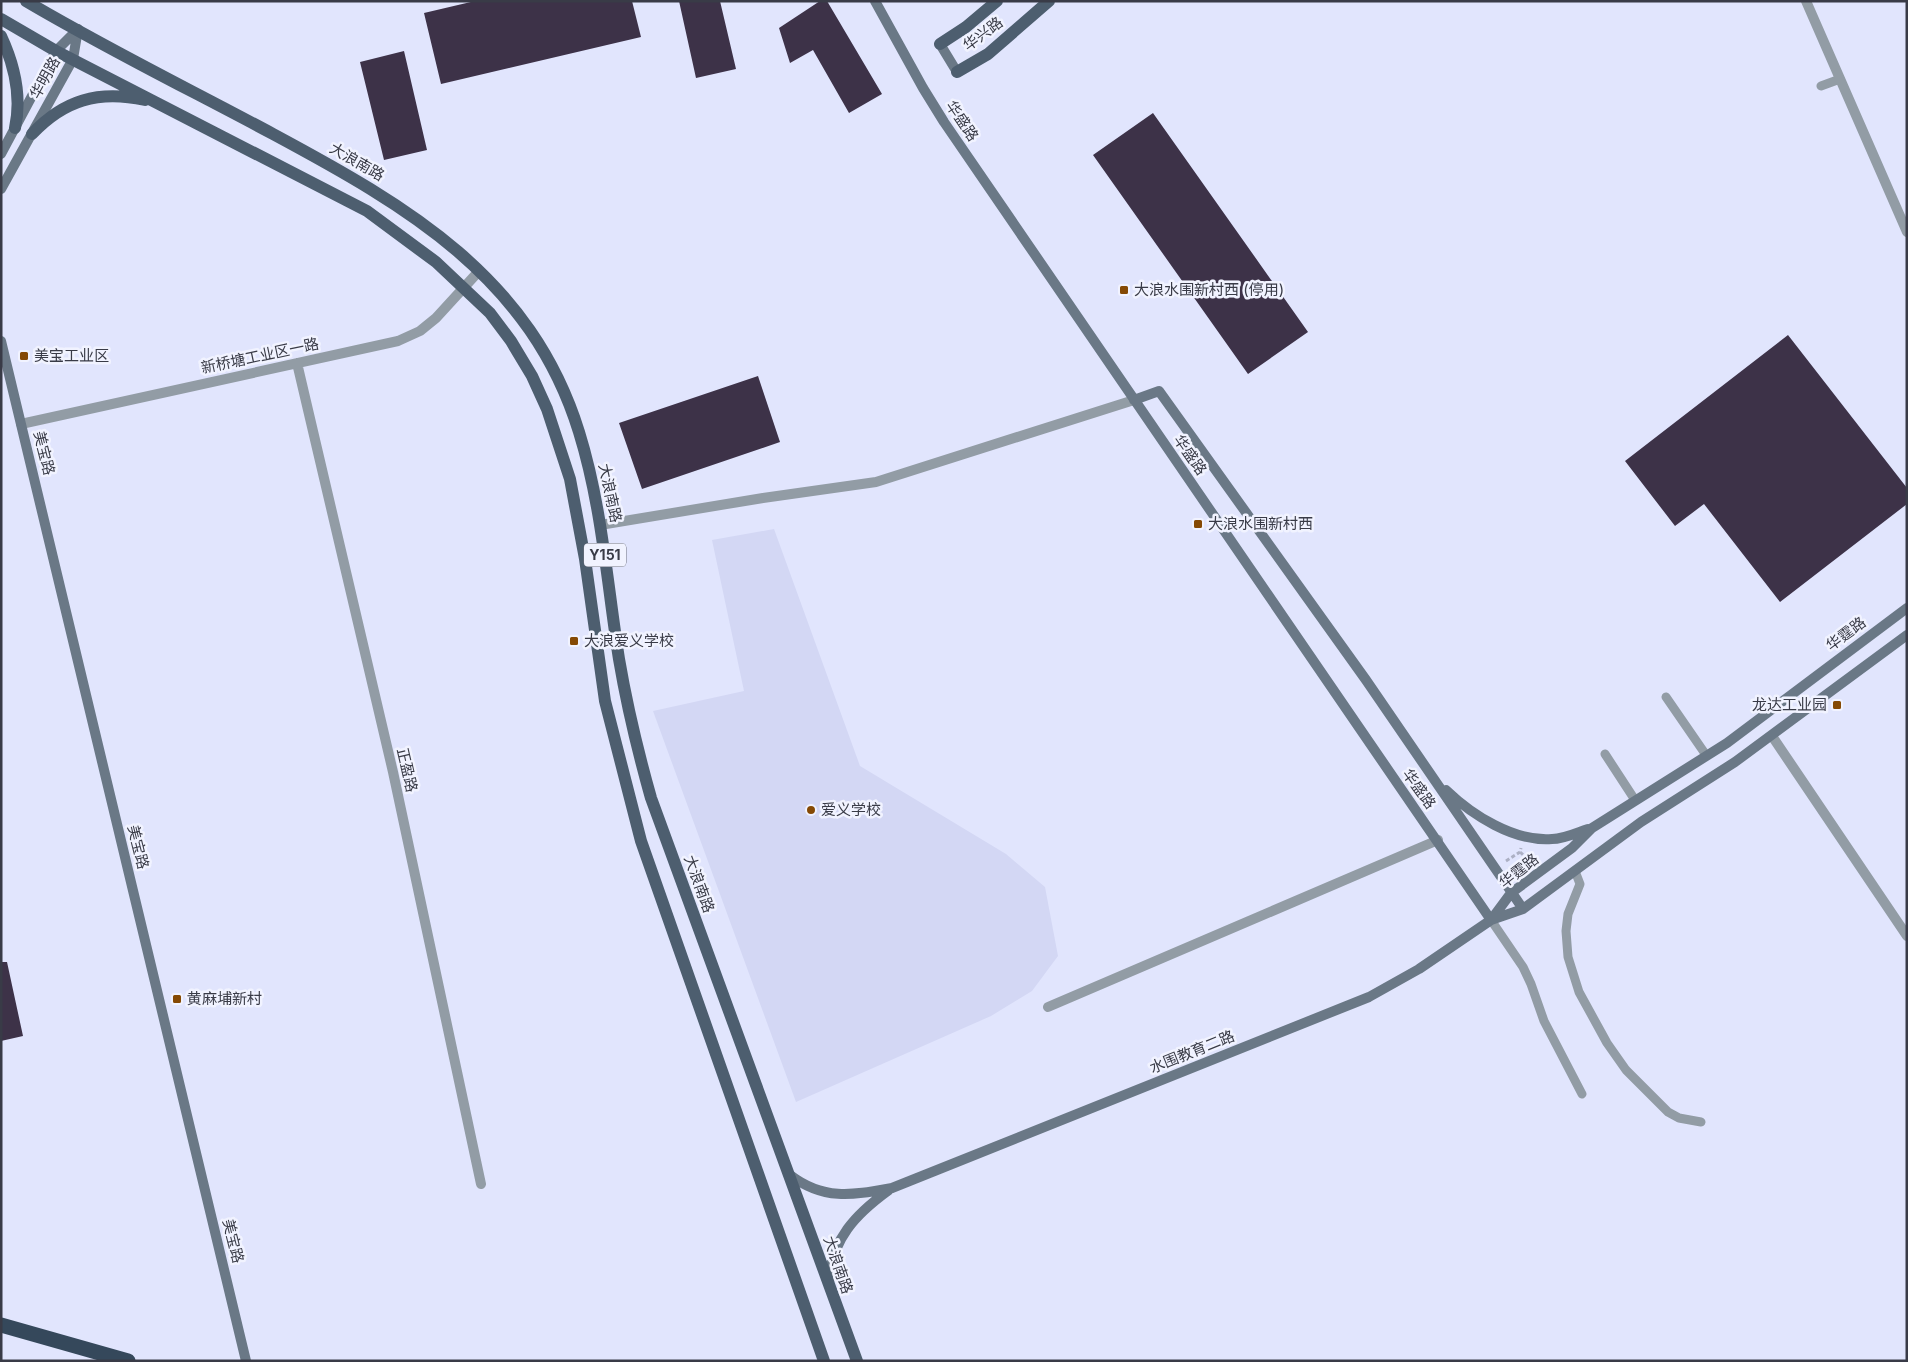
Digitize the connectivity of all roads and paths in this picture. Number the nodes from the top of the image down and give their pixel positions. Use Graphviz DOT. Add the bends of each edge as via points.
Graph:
graph roads {
  1 [pos="26,1"];
  2 [pos="875,1"];
  3 [pos="996,1"];
  4 [pos="1049,1"];
  5 [pos="1806,1"];
  6 [pos="1,19"];
  7 [pos="78,29"];
  8 [pos="1,36"];
  9 [pos="940,44"];
  10 [pos="56,51"];
  11 [pos="73,59"];
  12 [pos="957,72"];
  13 [pos="1840,79"];
  14 [pos="1821,86"];
  15 [pos="157,103"];
  16 [pos="15,128"];
  17 [pos="32,134"];
  18 [pos="1,154"];
  19 [pos="1,189"];
  20 [pos="1907,232"];
  21 [pos="479,271"];
  22 [pos="464,287"];
  23 [pos="1,341"];
  24 [pos="297,363"];
  25 [pos="1134,400"];
  26 [pos="21,424"];
  27 [pos="600,525"];
  28 [pos="1907,608"];
  29 [pos="1907,635"];
  30 [pos="1666,697"];
  31 [pos="1772,736"];
  32 [pos="1605,754"];
  33 [pos="1706,755"];
  34 [pos="1435,780"];
  35 [pos="1635,800"];
  36 [pos="1592,828"];
  37 [pos="1438,840"];
  38 [pos="1505,861"];
  39 [pos="1532,863"];
  40 [pos="1575,871"];
  41 [pos="1511,893"];
  42 [pos="1523,909"];
  43 [pos="1491,920"];
  44 [pos="1907,936"];
  45 [pos="1048,1007"];
  46 [pos="1582,1094"];
  47 [pos="1701,1122"];
  48 [pos="790,1175"];
  49 [pos="481,1184"];
  50 [pos="892,1188"];
  51 [pos="829,1289"];
  52 [pos="1,1325"];
  53 [pos="128,1361"];
  54 [pos="246,1361"];
  55 [pos="824,1361"];
  56 [pos="857,1361"];
  1 -- 7 [label="main road, 大浪南路 / Y151"];
  2 -- 25 [label="main road, 华盛路" via="933,106"];
  3 -- 9 [label="main road, 华兴路"];
  4 -- 12 [label="main road, 华兴路" via="988,54"];
  5 -- 13 [label="street"];
  6 -- 10 [label="main road, Y151"];
  7 -- 10 [label="main road, 华明路"];
  7 -- 11 [label="main road, 华明路"];
  7 -- 21 [label="main road, 大浪南路 / Y151" via="379,192 420,220"];
  8 -- 16 [label="main road" via="9,52 16,84 18,114"];
  9 -- 12 [label="main road"];
  10 -- 11 [label="main road, Y151"];
  10 -- 16 [label="main road, 华明路"];
  11 -- 15 [label="main road, Y151"];
  11 -- 17 [label="main road, 华明路"];
  13 -- 14 [label="lane"];
  13 -- 20 [label="street"];
  15 -- 17 [label="main road" via="119,97 83,100 55,112"];
  15 -- 22 [label="main road, Y151" via="367,211 412,243"];
  16 -- 18 [label="main road, 华明路"];
  17 -- 19 [label="main road, 华明路"];
  21 -- 22 [label="street, 新桥塘工业区一路"];
  21 -- 27 [label="main road, 大浪南路 / Y151" via="505,297 552,364 580,433"];
  22 -- 24 [label="street, 新桥塘工业区一路" via="420,332 398,341"];
  22 -- 55 [label="main road, Y151" via="490,313 524,362 560,443 585,559 605,701 641,841"];
  23 -- 26 [label="main road, 美宝路"];
  24 -- 26 [label="street, 新桥塘工业区一路"];
  24 -- 49 [label="street, 正盈路" via="395,782"];
  25 -- 27 [label="street" via="876,482"];
  25 -- 34 [label="main road, 华盛路" via="1159,391"];
  25 -- 37 [label="main road, 华盛路"];
  26 -- 54 [label="main road, 美宝路"];
  27 -- 48 [label="main road, 大浪南路 / Y151" via="627,704 651,798"];
  28 -- 33 [label="main road, 华霆路"];
  29 -- 31 [label="main road, 华霆路"];
  30 -- 33 [label="lane"];
  31 -- 40 [label="main road, 华霆路" via="1711,780 1641,822"];
  31 -- 44 [label="street"];
  32 -- 35 [label="lane"];
  33 -- 35 [label="main road, 华霆路"];
  34 -- 36 [label="main road" via="1483,818 1525,837 1559,839"];
  34 -- 41 [label="main road, 华盛路"];
  35 -- 36 [label="main road, 华霆路"];
  36 -- 41 [label="main road, 华霆路" via="1572,848"];
  37 -- 43 [label="main road, 华盛路"];
  37 -- 45 [label="street"];
  38 -- 39 [label="path" via="1520,852"];
  40 -- 42 [label="main road, 华霆路"];
  40 -- 47 [label="lane" via="1580,884 1568,914 1567,945 1572,977 1579,992 1626,1070 1668,1112 1679,1118"];
  41 -- 42 [label="main road, 华盛路"];
  41 -- 43 [label="main road, 华霆路"];
  42 -- 43 [label="main road, 华霆路"];
  43 -- 46 [label="lane" via="1523,967 1544,1021"];
  43 -- 50 [label="main road, 水围教育二路" via="1419,969 1369,996"];
  48 -- 50 [label="main road" via="810,1188 833,1194"];
  48 -- 51 [label="main road, 大浪南路 / Y151"];
  50 -- 51 [label="main road" via="851,1223 835,1252"];
  51 -- 56 [label="main road, 大浪南路 / Y151"];
  52 -- 53 [label="highway"];
}
